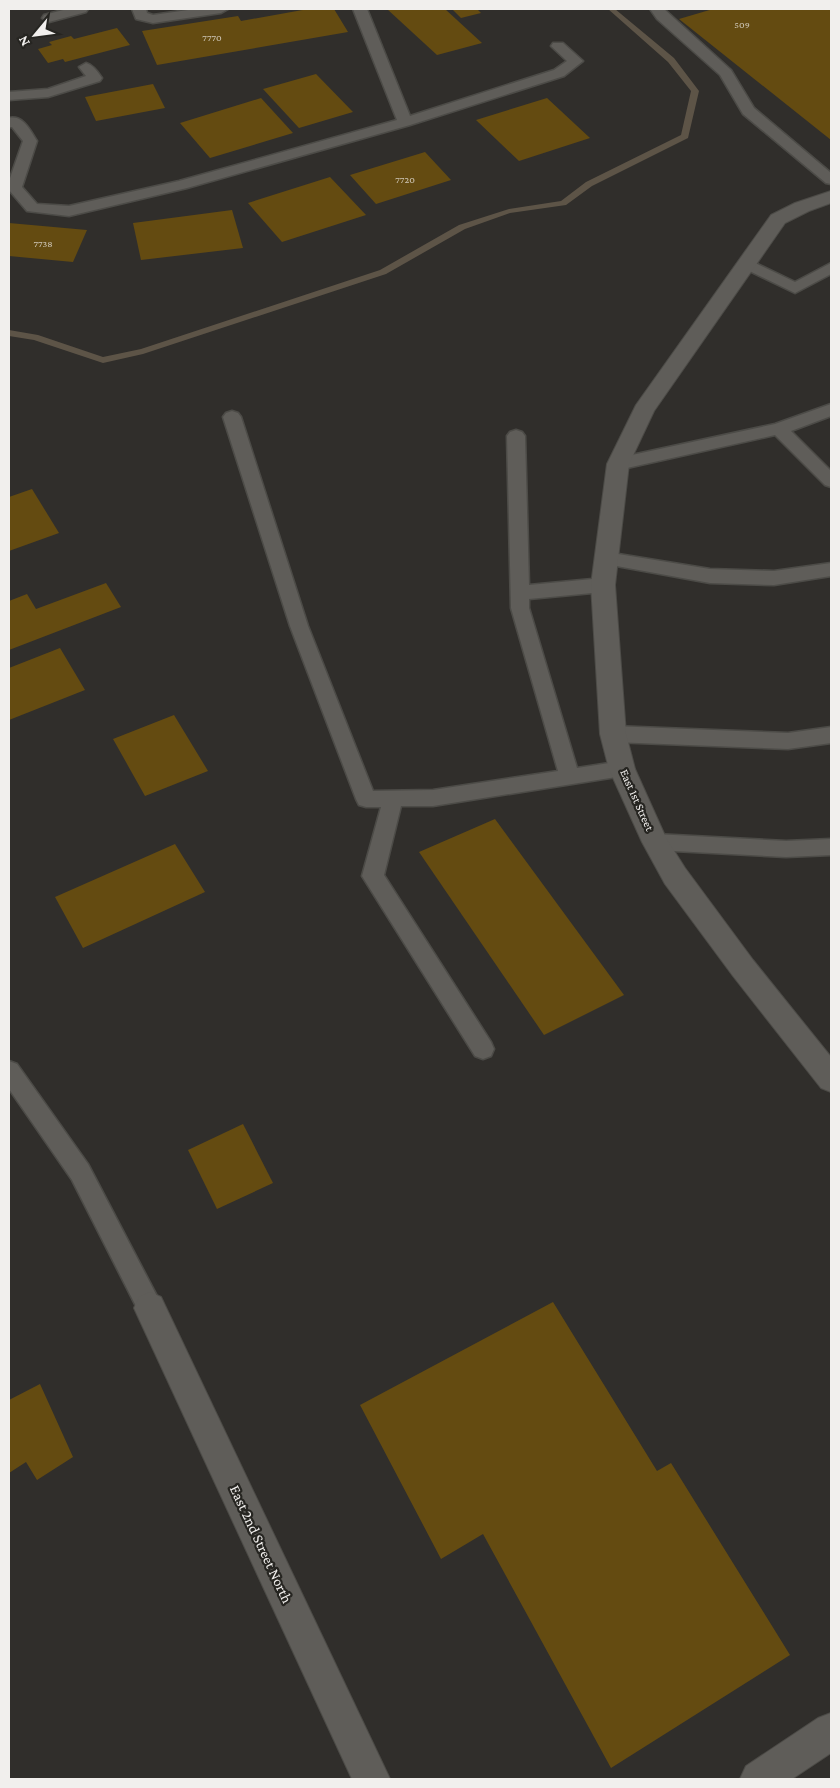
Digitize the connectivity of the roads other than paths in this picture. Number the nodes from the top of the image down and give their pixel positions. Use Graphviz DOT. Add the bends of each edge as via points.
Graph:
graph roads {
  1 [pos="81,9"];
  2 [pos="139,9"];
  3 [pos="221,9"];
  4 [pos="360,9"];
  5 [pos="658,9"];
  6 [pos="48,18"];
  7 [pos="558,46"];
  8 [pos="86,67"];
  9 [pos="9,96"];
  10 [pos="11,119"];
  11 [pos="406,122"];
  12 [pos="831,180"];
  13 [pos="831,197"];
  14 [pos="747,264"];
  15 [pos="831,268"];
  16 [pos="831,410"];
  17 [pos="232,417"];
  18 [pos="779,430"];
  19 [pos="516,436"];
  20 [pos="618,464"];
  21 [pos="831,481"];
  22 [pos="606,558"];
  23 [pos="831,570"];
  24 [pos="603,584"];
  25 [pos="519,593"];
  26 [pos="613,734"];
  27 [pos="831,735"];
  28 [pos="622,769"];
  29 [pos="570,777"];
  30 [pos="393,799"];
  31 [pos="655,842"];
  32 [pos="831,847"];
  33 [pos="483,1049"];
  34 [pos="9,1072"];
  35 [pos="831,1079"];
  36 [pos="150,1308"];
  37 [pos="831,1731"];
  38 [pos="371,1779"];
  39 [pos="759,1779"];
  1 -- 6 [label="lane"];
  2 -- 3 [label="lane" via="141,16 153,19"];
  4 -- 11 [label="lane"];
  5 -- 12 [label="lane" via="726,73 748,111"];
  7 -- 11 [label="lane" via="576,61 559,73"];
  8 -- 9 [label="lane" via="95,78 32,95"];
  10 -- 11 [label="lane" via="30,141 14,187 32,208 69,212 182,185"];
  13 -- 14 [label="street, East 1st Street" via="778,219"];
  14 -- 15 [label="lane" via="795,288"];
  14 -- 20 [label="street, East 1st Street" via="644,410"];
  16 -- 18 [label="lane"];
  17 -- 30 [label="lane" via="299,626 366,799"];
  18 -- 20 [label="lane"];
  18 -- 21 [label="lane"];
  19 -- 25 [label="lane"];
  20 -- 22 [label="street, East 1st Street"];
  22 -- 23 [label="lane" via="710,576 774,578"];
  22 -- 24 [label="street, East 1st Street"];
  24 -- 25 [label="lane"];
  24 -- 26 [label="street, East 1st Street"];
  25 -- 29 [label="lane" via="520,608"];
  26 -- 27 [label="lane" via="788,741"];
  26 -- 28 [label="street, East 1st Street"];
  28 -- 29 [label="lane"];
  28 -- 31 [label="street, East 1st Street"];
  29 -- 30 [label="lane" via="433,798"];
  30 -- 33 [label="lane" via="372,876"];
  31 -- 32 [label="lane" via="786,849"];
  31 -- 35 [label="street, East 1st Street" via="675,876 743,968"];
  34 -- 36 [label="lane" via="80,1172"];
  36 -- 38 [label="street, East 2nd Street North"];
  37 -- 39 [label="street"];
}
